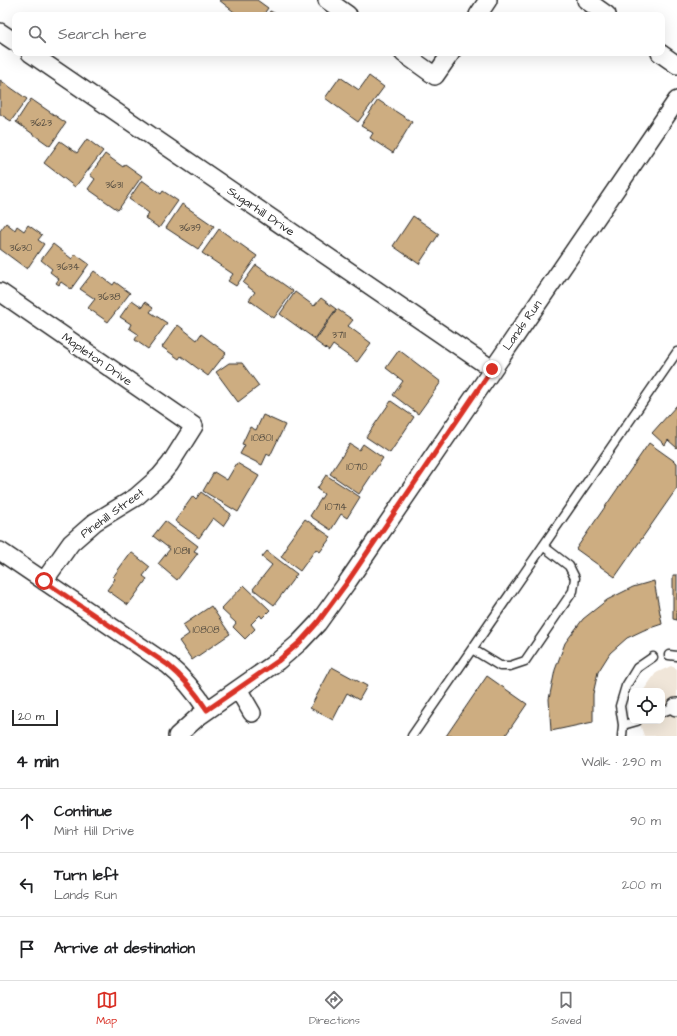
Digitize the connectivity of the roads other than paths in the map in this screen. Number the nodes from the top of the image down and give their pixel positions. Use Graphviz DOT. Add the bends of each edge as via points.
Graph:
graph roads {
  1 [pos="327,0"];
  2 [pos="488,0"];
  3 [pos="586,0"];
  4 [pos="344,12"];
  5 [pos="480,12"];
  6 [pos="603,12"];
  7 [pos="0,32"];
  8 [pos="12,40"];
  9 [pos="34,56"];
  10 [pos="407,56"];
  11 [pos="449,56"];
  12 [pos="664,56"];
  13 [pos="677,65"];
  14 [pos="677,100"];
  15 [pos="0,292"];
  16 [pos="677,352"];
  17 [pos="492,369"];
  18 [pos="194,426"];
  19 [pos="543,546"];
  20 [pos="0,551"];
  21 [pos="44,581"];
  22 [pos="472,649"];
  23 [pos="653,657"];
  24 [pos="238,689"];
  25 [pos="207,710"];
  26 [pos="252,713"];
  27 [pos="629,723"];
  28 [pos="623,725"];
  29 [pos="177,736"];
  30 [pos="412,736"];
  31 [pos="622,736"];
  1 -- 4 [label="street"];
  2 -- 5 [label="street"];
  3 -- 6 [label="street"];
  7 -- 8 [label="street"];
  9 -- 17 [label="street, Sugarhill Drive"];
  10 -- 11 [label="street" via="435,76"];
  12 -- 13 [label="street"];
  14 -- 17 [label="street, Lands Run"];
  15 -- 18 [label="street, Mapleton Drive"];
  16 -- 19 [label="lane"];
  17 -- 24 [label="street, Lands Run" via="318,622 278,661"];
  18 -- 21 [label="street, Pinehill Street" via="160,476 136,497 94,522 71,543"];
  19 -- 22 [label="lane"];
  19 -- 22 [label="lane" via="569,566 575,578 573,592 530,655 525,661 500,666"];
  20 -- 21 [label="street"];
  21 -- 25 [label="street" via="168,665 180,675"];
  22 -- 30 [label="lane"];
  23 -- 28 [label="lane" via="637,668 626,686 620,706"];
  24 -- 25 [label="street, Lands Run"];
  24 -- 26 [label="street"];
  25 -- 29 [label="street, Lands Run"];
  27 -- 28 [label="lane"];
  28 -- 31 [label="lane"];
}
